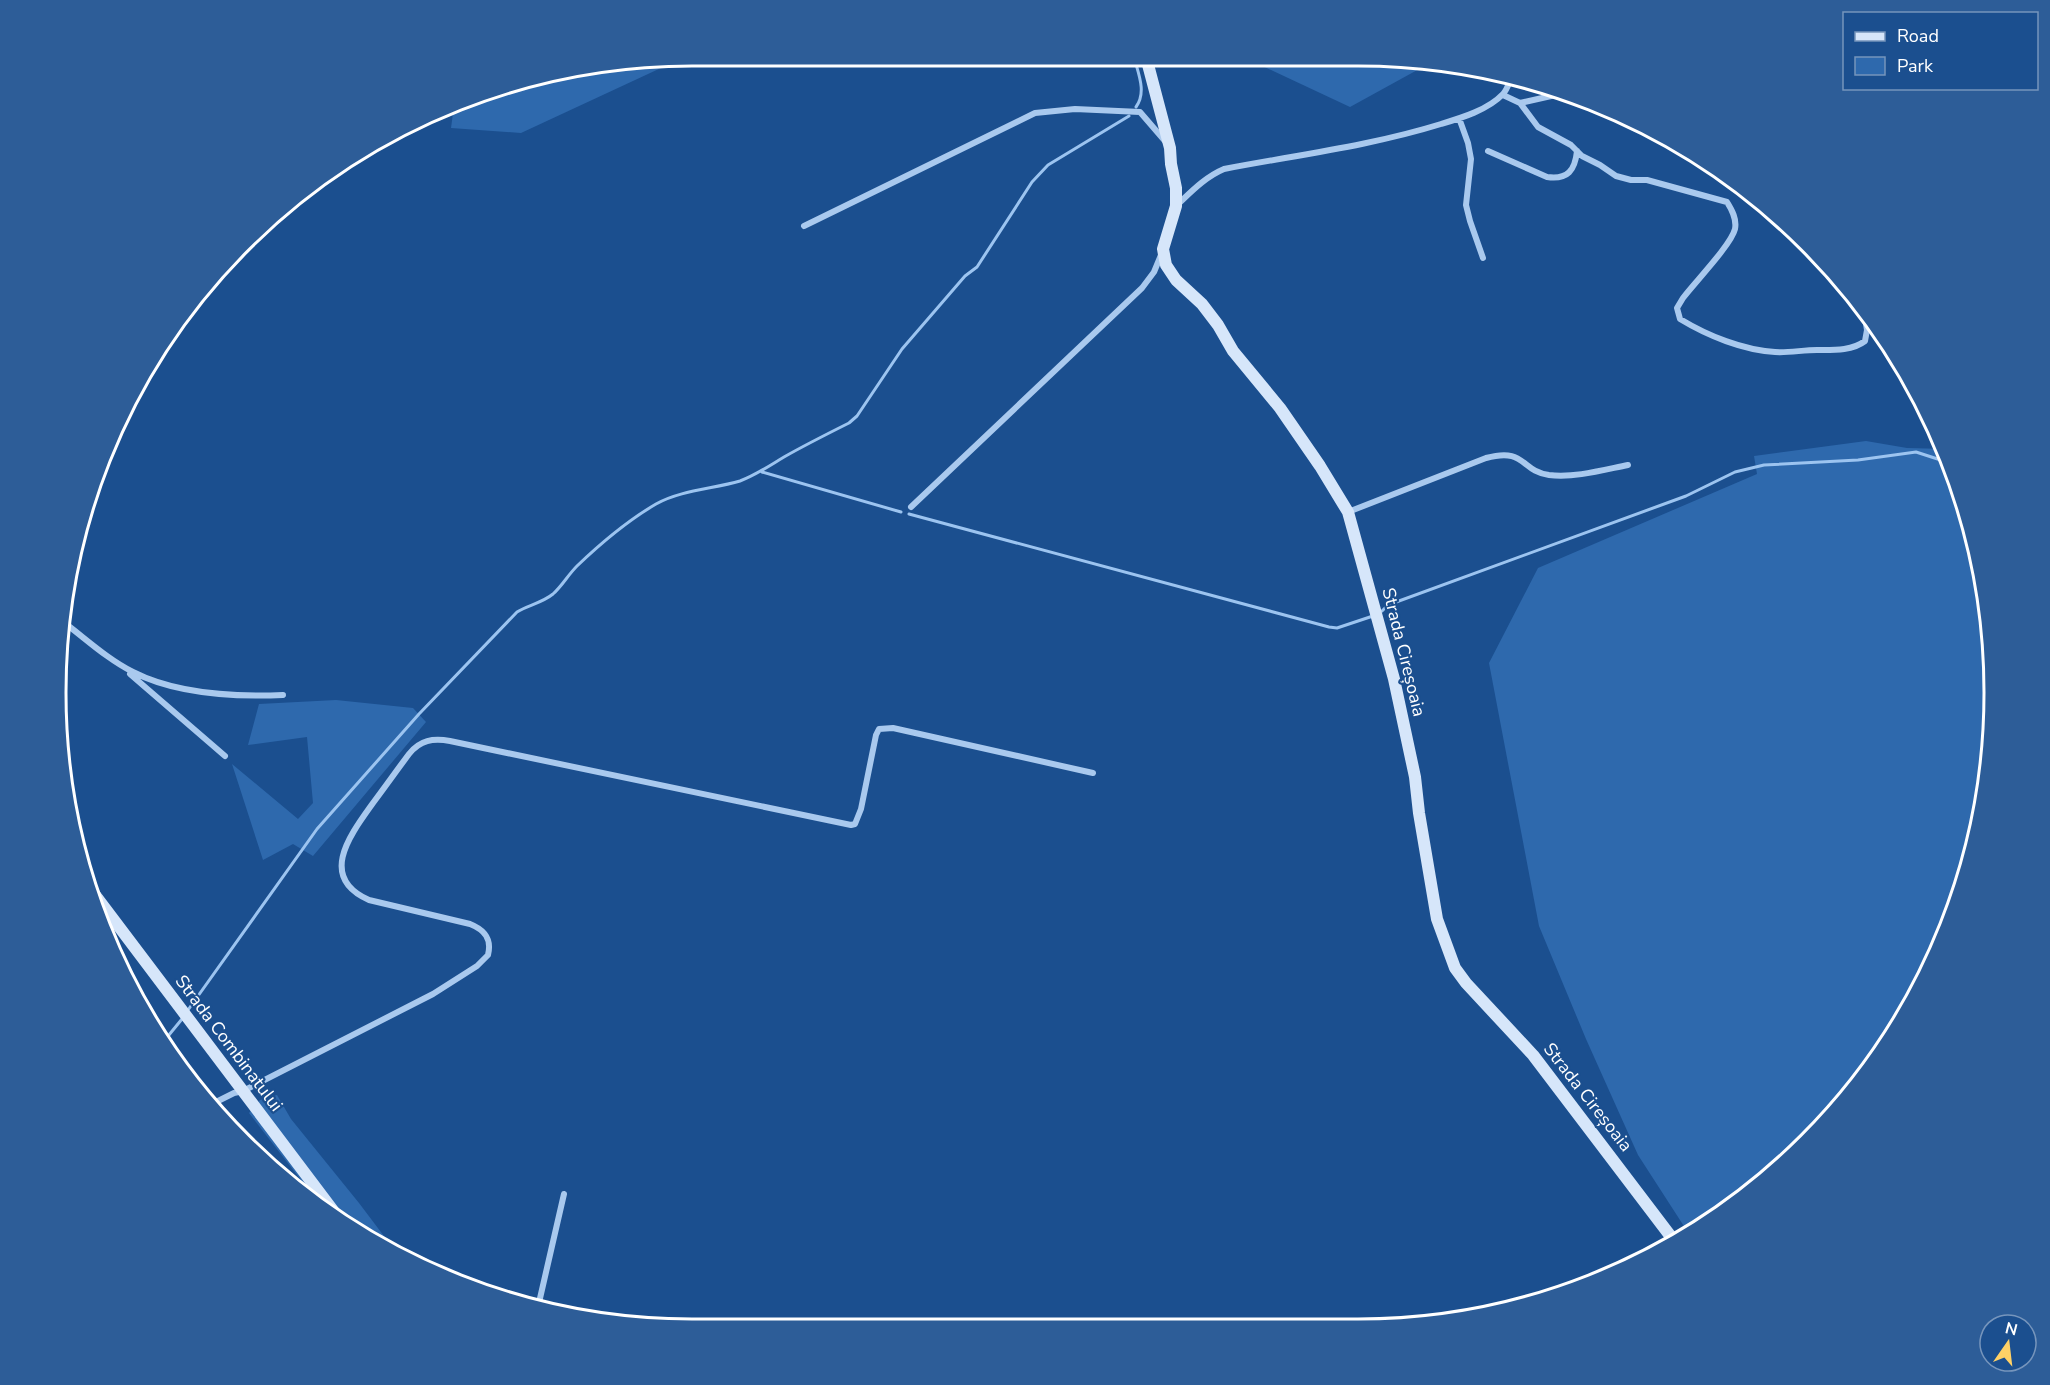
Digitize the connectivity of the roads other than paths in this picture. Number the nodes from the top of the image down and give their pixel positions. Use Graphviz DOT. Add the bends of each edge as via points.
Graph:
graph roads {
  1 [pos="1149,66"];
  2 [pos="1508,84"];
  3 [pos="1503,94"];
  4 [pos="1550,96"];
  5 [pos="1520,103"];
  6 [pos="1459,118"];
  7 [pos="1170,148"];
  8 [pos="1488,151"];
  9 [pos="1577,151"];
  10 [pos="1176,206"];
  11 [pos="804,226"];
  12 [pos="1164,249"];
  13 [pos="1483,258"];
  14 [pos="1867,328"];
  15 [pos="1628,465"];
  16 [pos="910,507"];
  17 [pos="1348,512"];
  18 [pos="69,627"];
  19 [pos="121,666"];
  20 [pos="283,695"];
  21 [pos="225,756"];
  22 [pos="1093,773"];
  23 [pos="103,905"];
  24 [pos="243,1091"];
  25 [pos="217,1101"];
  26 [pos="564,1194"];
  27 [pos="325,1200"];
  28 [pos="1670,1235"];
  29 [pos="540,1300"];
  1 -- 7 [label="street"];
  2 -- 3 [label="street"];
  3 -- 5 [label="street"];
  3 -- 6 [label="street"];
  4 -- 5 [label="street"];
  5 -- 9 [label="street" via="1538,128"];
  6 -- 10 [label="street" via="1354,147 1224,169 1197,186"];
  6 -- 13 [label="street" via="1472,159 1466,206"];
  7 -- 10 [label="street"];
  7 -- 11 [label="street" via="1140,112 1075,109 1035,113"];
  8 -- 9 [label="street" via="1555,178 1575,167"];
  9 -- 14 [label="street" via="1616,176 1647,180 1727,202 1733,210 1736,226 1731,241 1677,308 1680,319 1691,326 1745,347 1777,352 1857,347 1865,341"];
  10 -- 12 [label="street"];
  12 -- 16 [label="street" via="1142,288"];
  12 -- 17 [label="street, Strada Cireșoaia" via="1166,265 1176,280 1202,304 1233,351 1280,408"];
  15 -- 17 [label="street" via="1547,475 1516,456 1502,453"];
  17 -- 28 [label="street, Strada Cireșoaia" via="1394,679 1415,777 1437,919 1446,948 1466,983 1533,1055"];
  18 -- 19 [label="street"];
  19 -- 20 [label="street" via="149,679 195,691 230,696"];
  19 -- 21 [label="street"];
  22 -- 24 [label="street" via="893,728 879,729 861,808 851,825 450,741 425,741 409,754 350,837 342,857 343,878 356,893 369,900 481,929 489,940 488,955 433,994"];
  23 -- 24 [label="street, Strada Combinatului"];
  24 -- 25 [label="street"];
  24 -- 27 [label="street, Strada Combinatului"];
  26 -- 29 [label="street"];
}
